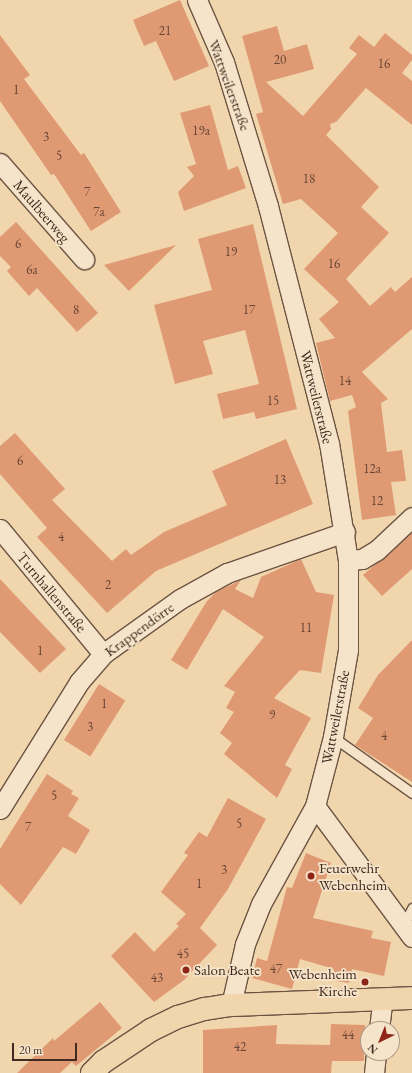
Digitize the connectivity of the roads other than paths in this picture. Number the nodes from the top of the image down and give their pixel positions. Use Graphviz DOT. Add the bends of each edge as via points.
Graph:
graph roads {
  1 [pos="197,0"];
  2 [pos="0,163"];
  3 [pos="84,259"];
  4 [pos="412,517"];
  5 [pos="0,529"];
  6 [pos="345,532"];
  7 [pos="348,560"];
  8 [pos="104,654"];
  9 [pos="333,737"];
  10 [pos="412,793"];
  11 [pos="315,806"];
  12 [pos="0,809"];
  13 [pos="410,923"];
  14 [pos="384,998"];
  15 [pos="412,998"];
  16 [pos="231,1005"];
  17 [pos="381,1021"];
  18 [pos="375,1061"];
  19 [pos="92,1073"];
  20 [pos="374,1073"];
  1 -- 6 [label="street, Wattweilerstraße" via="224,62 268,206 329,443"];
  2 -- 3 [label="street, Maulbeerweg"];
  4 -- 7 [label="street" via="377,550 362,559"];
  5 -- 8 [label="street, Turnhallenstraße"];
  6 -- 7 [label="street, Wattweilerstraße"];
  6 -- 8 [label="street, Krappendörre" via="227,574 180,599"];
  7 -- 9 [label="street, Wattweilerstraße" via="348,650"];
  8 -- 12 [label="street, Krappendörre" via="79,682"];
  9 -- 10 [label="lane"];
  9 -- 11 [label="street, Wattweilerstraße"];
  11 -- 13 [label="street"];
  11 -- 16 [label="street, Wattweilerstraße" via="261,904 245,944"];
  14 -- 15 [label="main road"];
  14 -- 16 [label="main road"];
  14 -- 17 [label="street"];
  16 -- 19 [label="main road" via="178,1017 151,1030 109,1058"];
  18 -- 20 [label="street"];
}
